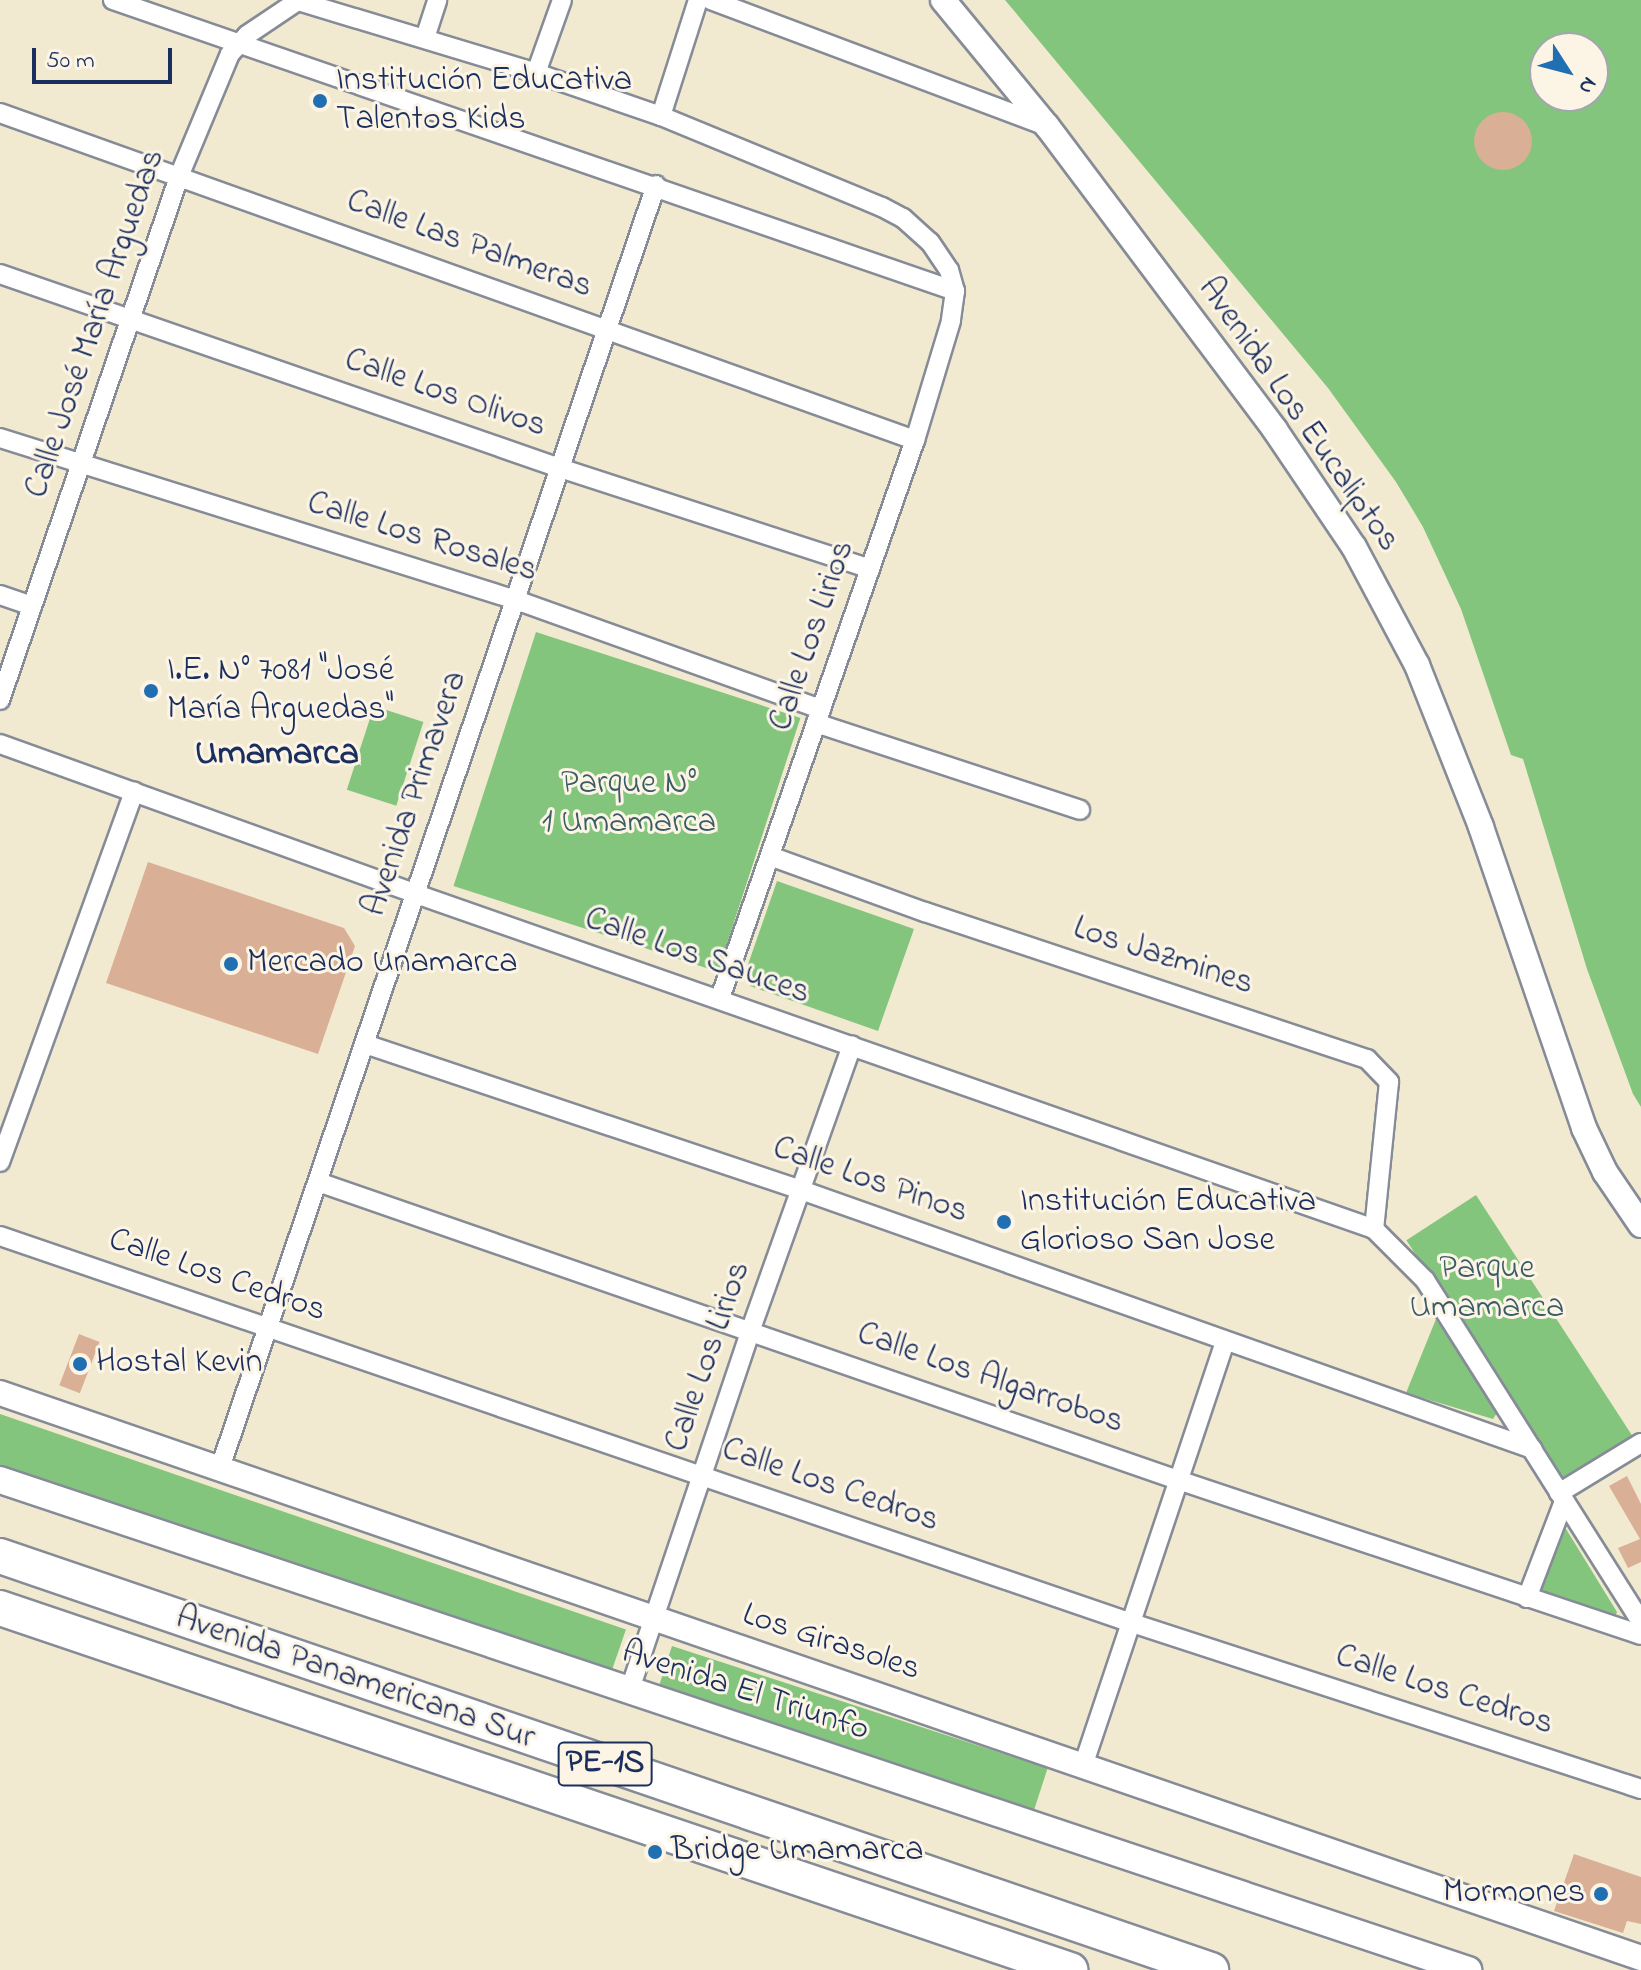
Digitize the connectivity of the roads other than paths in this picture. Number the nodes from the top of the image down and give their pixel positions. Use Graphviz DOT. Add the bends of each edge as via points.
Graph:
graph roads {
  1 [pos="113,0"];
  2 [pos="298,0"];
  3 [pos="437,0"];
  4 [pos="562,0"];
  5 [pos="698,0"];
  6 [pos="711,0"];
  7 [pos="943,0"];
  8 [pos="425,38"];
  9 [pos="237,44"];
  10 [pos="536,73"];
  11 [pos="0,113"];
  12 [pos="661,116"];
  13 [pos="1047,126"];
  14 [pos="180,174"];
  15 [pos="656,185"];
  16 [pos="0,274"];
  17 [pos="955,291"];
  18 [pos="131,319"];
  19 [pos="608,329"];
  20 [pos="0,438"];
  21 [pos="915,440"];
  22 [pos="80,466"];
  23 [pos="560,468"];
  24 [pos="870,569"];
  25 [pos="0,595"];
  26 [pos="516,600"];
  27 [pos="32,606"];
  28 [pos="0,700"];
  29 [pos="819,716"];
  30 [pos="0,744"];
  31 [pos="134,791"];
  32 [pos="1080,810"];
  33 [pos="770,856"];
  34 [pos="416,894"];
  35 [pos="720,998"];
  36 [pos="365,1044"];
  37 [pos="852,1045"];
  38 [pos="0,1162"];
  39 [pos="318,1182"];
  40 [pos="801,1190"];
  41 [pos="1641,1225"];
  42 [pos="1374,1229"];
  43 [pos="0,1236"];
  44 [pos="268,1327"];
  45 [pos="751,1329"];
  46 [pos="1225,1341"];
  47 [pos="0,1393"];
  48 [pos="1641,1443"];
  49 [pos="1533,1449"];
  50 [pos="220,1468"];
  51 [pos="702,1476"];
  52 [pos="0,1480"];
  53 [pos="1178,1480"];
  54 [pos="1562,1497"];
  55 [pos="8,1558"];
  56 [pos="1527,1598"];
  57 [pos="0,1608"];
  58 [pos="653,1619"];
  59 [pos="1129,1622"];
  60 [pos="1641,1622"];
  61 [pos="1641,1635"];
  62 [pos="629,1692"];
  63 [pos="1084,1763"];
  64 [pos="1641,1789"];
  65 [pos="999,1947"];
  66 [pos="1641,1959"];
  67 [pos="1049,1970"];
  68 [pos="1070,1970"];
  69 [pos="1211,1970"];
  70 [pos="1468,1970"];
  71 [pos="1638,1970"];
  1 -- 9 [label="street"];
  2 -- 8 [label="street"];
  2 -- 9 [label="street"];
  3 -- 8 [label="street"];
  4 -- 10 [label="street"];
  5 -- 12 [label="street"];
  6 -- 13 [label="street"];
  7 -- 13 [label="street, Avenida Los Eucaliptos"];
  8 -- 10 [label="street"];
  9 -- 14 [label="street, Calle José María Arguedas"];
  9 -- 15 [label="street"];
  10 -- 12 [label="street"];
  11 -- 14 [label="street, Calle Las Palmeras"];
  12 -- 17 [label="street" via="903,218 930,242 949,270"];
  13 -- 41 [label="street, Avenida Los Eucaliptos" via="1275,430 1354,547 1417,665 1481,827 1584,1128 1605,1172"];
  14 -- 18 [label="street, Calle José María Arguedas"];
  14 -- 19 [label="street, Calle Las Palmeras"];
  15 -- 17 [label="street"];
  15 -- 19 [label="street, Avenida Primavera"];
  16 -- 18 [label="street, Calle Los Olivos"];
  17 -- 21 [label="street, Calle Los Lirios"];
  18 -- 22 [label="street, Calle José María Arguedas"];
  18 -- 23 [label="street, Calle Los Olivos"];
  19 -- 21 [label="street, Calle Las Palmeras"];
  19 -- 23 [label="street, Avenida Primavera"];
  20 -- 22 [label="street, Calle Los Rosales"];
  21 -- 24 [label="street, Calle Los Lirios"];
  22 -- 26 [label="street, Calle Los Rosales"];
  22 -- 27 [label="street, Calle José María Arguedas"];
  23 -- 24 [label="street, Calle Los Olivos"];
  23 -- 26 [label="street, Avenida Primavera"];
  24 -- 29 [label="street, Calle Los Lirios"];
  25 -- 27 [label="street"];
  26 -- 29 [label="street, Calle Los Rosales"];
  26 -- 34 [label="street, Avenida Primavera"];
  27 -- 28 [label="street, Calle José María Arguedas"];
  29 -- 32 [label="street, Calle Los Rosales"];
  29 -- 33 [label="street, Calle Los Lirios"];
  30 -- 31 [label="street, Calle Los Sauces"];
  31 -- 34 [label="street, Calle Los Sauces"];
  31 -- 38 [label="street"];
  33 -- 35 [label="street, Calle Los Lirios"];
  33 -- 42 [label="street, Los Jazmines" via="1367,1059 1389,1082"];
  34 -- 35 [label="street, Calle Los Sauces"];
  34 -- 36 [label="street, Avenida Primavera"];
  35 -- 37 [label="street, Calle Los Sauces"];
  36 -- 39 [label="street, Avenida Primavera"];
  36 -- 40 [label="street, Calle Los Pinos"];
  37 -- 40 [label="street, Calle Los Lirios"];
  37 -- 42 [label="street, Calle Los Sauces"];
  39 -- 44 [label="street, Avenida Primavera"];
  39 -- 45 [label="street, Calle Los Algarrobos"];
  40 -- 45 [label="street, Calle Los Lirios"];
  40 -- 46 [label="street, Calle Los Pinos"];
  42 -- 49 [label="street" via="1425,1280"];
  43 -- 44 [label="street, Calle Los Cedros"];
  44 -- 50 [label="street, Avenida Primavera"];
  44 -- 51 [label="street, Calle Los Cedros"];
  45 -- 51 [label="street, Calle Los Lirios"];
  45 -- 53 [label="street, Calle Los Algarrobos"];
  46 -- 49 [label="street, Calle Los Pinos"];
  46 -- 53 [label="street"];
  47 -- 50 [label="street, Los Girasoles"];
  48 -- 54 [label="street"];
  49 -- 54 [label="street"];
  50 -- 58 [label="street, Los Girasoles"];
  51 -- 58 [label="street, Calle Los Lirios"];
  51 -- 59 [label="street, Calle Los Cedros"];
  52 -- 62 [label="main road, Avenida El Triunfo"];
  53 -- 56 [label="street, Calle Los Algarrobos"];
  53 -- 59 [label="street"];
  54 -- 56 [label="street"];
  54 -- 60 [label="street"];
  55 -- 69 [label="highway, Avenida Panamericana Sur / PE-1S"];
  56 -- 61 [label="street, Calle Los Algarrobos"];
  57 -- 65 [label="highway, Avenida Panamericana Sur / PE-1S"];
  58 -- 62 [label="street, Calle Los Lirios"];
  58 -- 63 [label="street, Los Girasoles"];
  59 -- 63 [label="street"];
  59 -- 64 [label="street, Calle Los Cedros"];
  62 -- 70 [label="main road, Avenida El Triunfo"];
  63 -- 66 [label="street, Los Girasoles"];
  65 -- 67 [label="highway"];
  65 -- 68 [label="highway, Avenida Panamericana Sur / PE-1S"];
  66 -- 71 [label="street"];
}
